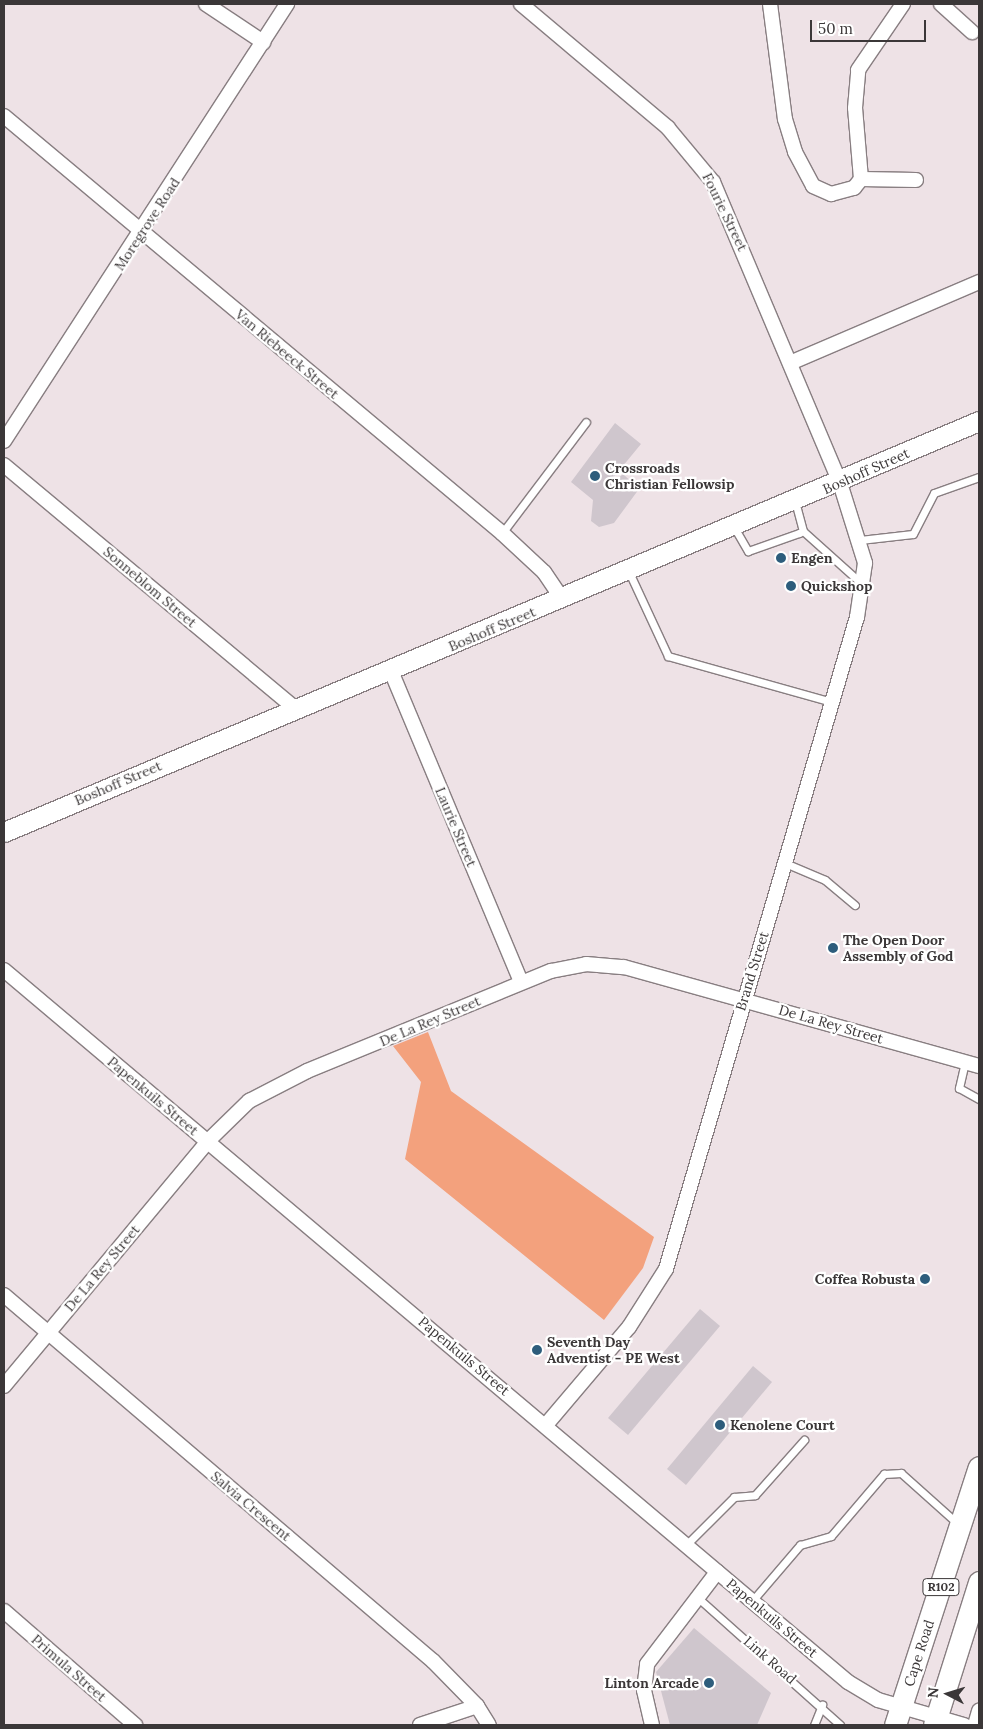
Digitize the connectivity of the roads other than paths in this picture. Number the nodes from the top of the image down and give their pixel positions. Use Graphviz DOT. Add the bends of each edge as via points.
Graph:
graph roads {
  1 [pos="206,4"];
  2 [pos="287,4"];
  3 [pos="521,4"];
  4 [pos="770,4"];
  5 [pos="903,4"];
  6 [pos="941,4"];
  7 [pos="972,32"];
  8 [pos="263,42"];
  9 [pos="4,116"];
  10 [pos="861,179"];
  11 [pos="916,180"];
  12 [pos="142,233"];
  13 [pos="979,282"];
  14 [pos="790,363"];
  15 [pos="979,421"];
  16 [pos="586,422"];
  17 [pos="4,441"];
  18 [pos="4,465"];
  19 [pos="979,477"];
  20 [pos="840,483"];
  21 [pos="795,502"];
  22 [pos="734,527"];
  23 [pos="803,531"];
  24 [pos="502,532"];
  25 [pos="860,540"];
  26 [pos="628,570"];
  27 [pos="865,586"];
  28 [pos="562,599"];
  29 [pos="391,671"];
  30 [pos="833,702"];
  31 [pos="296,709"];
  32 [pos="4,832"];
  33 [pos="785,863"];
  34 [pos="856,905"];
  35 [pos="4,970"];
  36 [pos="521,982"];
  37 [pos="742,999"];
  38 [pos="965,1062"];
  39 [pos="979,1066"];
  40 [pos="979,1099"];
  41 [pos="208,1142"];
  42 [pos="4,1295"];
  43 [pos="48,1333"];
  44 [pos="4,1386"];
  45 [pos="546,1425"];
  46 [pos="804,1440"];
  47 [pos="979,1467"];
  48 [pos="961,1526"];
  49 [pos="686,1545"];
  50 [pos="718,1572"];
  51 [pos="979,1582"];
  52 [pos="697,1597"];
  53 [pos="752,1602"];
  54 [pos="4,1611"];
  55 [pos="822,1705"];
  56 [pos="477,1706"];
  57 [pos="979,1711"];
  58 [pos="898,1716"];
  59 [pos="935,1722"];
  60 [pos="135,1725"];
  61 [pos="420,1725"];
  62 [pos="489,1725"];
  63 [pos="652,1725"];
  64 [pos="814,1725"];
  65 [pos="840,1725"];
  66 [pos="964,1725"];
  67 [pos="975,1725"];
  1 -- 8 [label="street"];
  2 -- 8 [label="street, Moregrove Road"];
  3 -- 14 [label="street, Fourie Street" via="668,128 701,163 729,214"];
  4 -- 10 [label="street" via="784,119 806,177 820,191 831,194 854,188"];
  5 -- 10 [label="street" via="858,70 855,108"];
  6 -- 7 [label="street"];
  8 -- 12 [label="street, Moregrove Road"];
  9 -- 12 [label="street, Van Riebeeck Street"];
  10 -- 11 [label="street"];
  12 -- 17 [label="street, Moregrove Road"];
  12 -- 24 [label="street, Van Riebeeck Street"];
  13 -- 14 [label="street"];
  14 -- 20 [label="street, Fourie Street"];
  15 -- 20 [label="street, Boshoff Street"];
  16 -- 24 [label="lane"];
  18 -- 31 [label="street, Sonneblom Street"];
  19 -- 25 [label="lane" via="934,493 913,534"];
  20 -- 21 [label="street, Boshoff Street"];
  20 -- 25 [label="street, Brand Street"];
  21 -- 22 [label="street, Boshoff Street"];
  21 -- 23 [label="lane"];
  22 -- 23 [label="lane" via="744,548 751,551"];
  22 -- 26 [label="street, Boshoff Street"];
  23 -- 27 [label="lane"];
  24 -- 28 [label="street, Van Riebeeck Street" via="544,572"];
  25 -- 27 [label="street, Brand Street"];
  26 -- 28 [label="street, Boshoff Street"];
  26 -- 30 [label="lane" via="668,656"];
  27 -- 30 [label="street, Brand Street"];
  28 -- 29 [label="street, Boshoff Street"];
  29 -- 31 [label="street, Boshoff Street"];
  29 -- 36 [label="street, Laurie Street"];
  30 -- 33 [label="street, Brand Street"];
  31 -- 32 [label="street, Boshoff Street"];
  33 -- 34 [label="lane" via="826,880"];
  33 -- 37 [label="street, Brand Street"];
  35 -- 41 [label="street, Papenkuils Street"];
  36 -- 37 [label="street, De La Rey Street" via="573,966 606,964"];
  36 -- 41 [label="street, De La Rey Street" via="273,1086 249,1101"];
  37 -- 38 [label="street, De La Rey Street"];
  37 -- 45 [label="street, Brand Street" via="666,1269 629,1327"];
  38 -- 39 [label="street, De La Rey Street"];
  38 -- 40 [label="lane" via="960,1092"];
  41 -- 43 [label="street, De La Rey Street"];
  41 -- 45 [label="street, Papenkuils Street"];
  42 -- 43 [label="street, Salvia Crescent"];
  43 -- 44 [label="street, De La Rey Street"];
  43 -- 56 [label="street, Salvia Crescent" via="433,1660"];
  45 -- 49 [label="street, Papenkuils Street"];
  46 -- 49 [label="lane" via="755,1495 734,1497"];
  47 -- 48 [label="main road, Cape Road / R102"];
  48 -- 53 [label="lane" via="901,1473 884,1474 831,1536 800,1545"];
  48 -- 58 [label="main road, Cape Road / R102"];
  49 -- 50 [label="street, Papenkuils Street"];
  50 -- 52 [label="street"];
  50 -- 53 [label="street, Papenkuils Street"];
  51 -- 59 [label="main road, R102"];
  52 -- 55 [label="lane, Link Road"];
  52 -- 63 [label="street" via="646,1664 644,1690"];
  53 -- 58 [label="street, Papenkuils Street" via="863,1693"];
  54 -- 60 [label="street, Primula Street"];
  55 -- 64 [label="lane"];
  55 -- 65 [label="lane, Link Road"];
  56 -- 61 [label="street"];
  56 -- 62 [label="street, Salvia Crescent"];
  57 -- 67 [label="street"];
  58 -- 59 [label="street, Papenkuils Street"];
  59 -- 66 [label="street, Papenkuils Street"];
}
